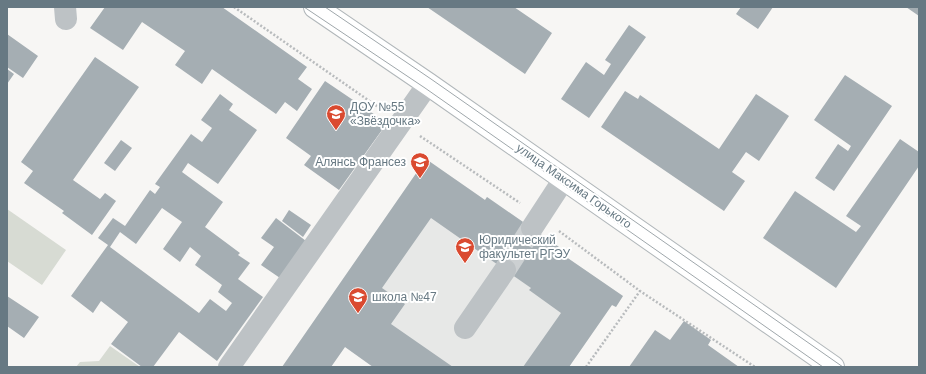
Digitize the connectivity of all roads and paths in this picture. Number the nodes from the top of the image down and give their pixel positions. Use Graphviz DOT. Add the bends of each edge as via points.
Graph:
graph roads {
  1 [pos="234,7"];
  2 [pos="314,7"];
  3 [pos="428,84"];
  4 [pos="401,122"];
  5 [pos="564,179"];
  6 [pos="536,222"];
  7 [pos="505,270"];
  8 [pos="640,291"];
  9 [pos="465,328"];
  10 [pos="229,367"];
  11 [pos="586,367"];
  12 [pos="755,367"];
  13 [pos="834,367"];
  1 -- 4 [label="path"];
  2 -- 3 [label="main road, улица Максима Горького"];
  3 -- 4 [label="lane"];
  3 -- 5 [label="main road, улица Максима Горького"];
  4 -- 6 [label="path"];
  4 -- 10 [label="lane"];
  5 -- 6 [label="lane"];
  5 -- 13 [label="main road, улица Максима Горького"];
  6 -- 8 [label="path"];
  7 -- 9 [label="lane"];
  8 -- 11 [label="path"];
  8 -- 12 [label="path"];
}
